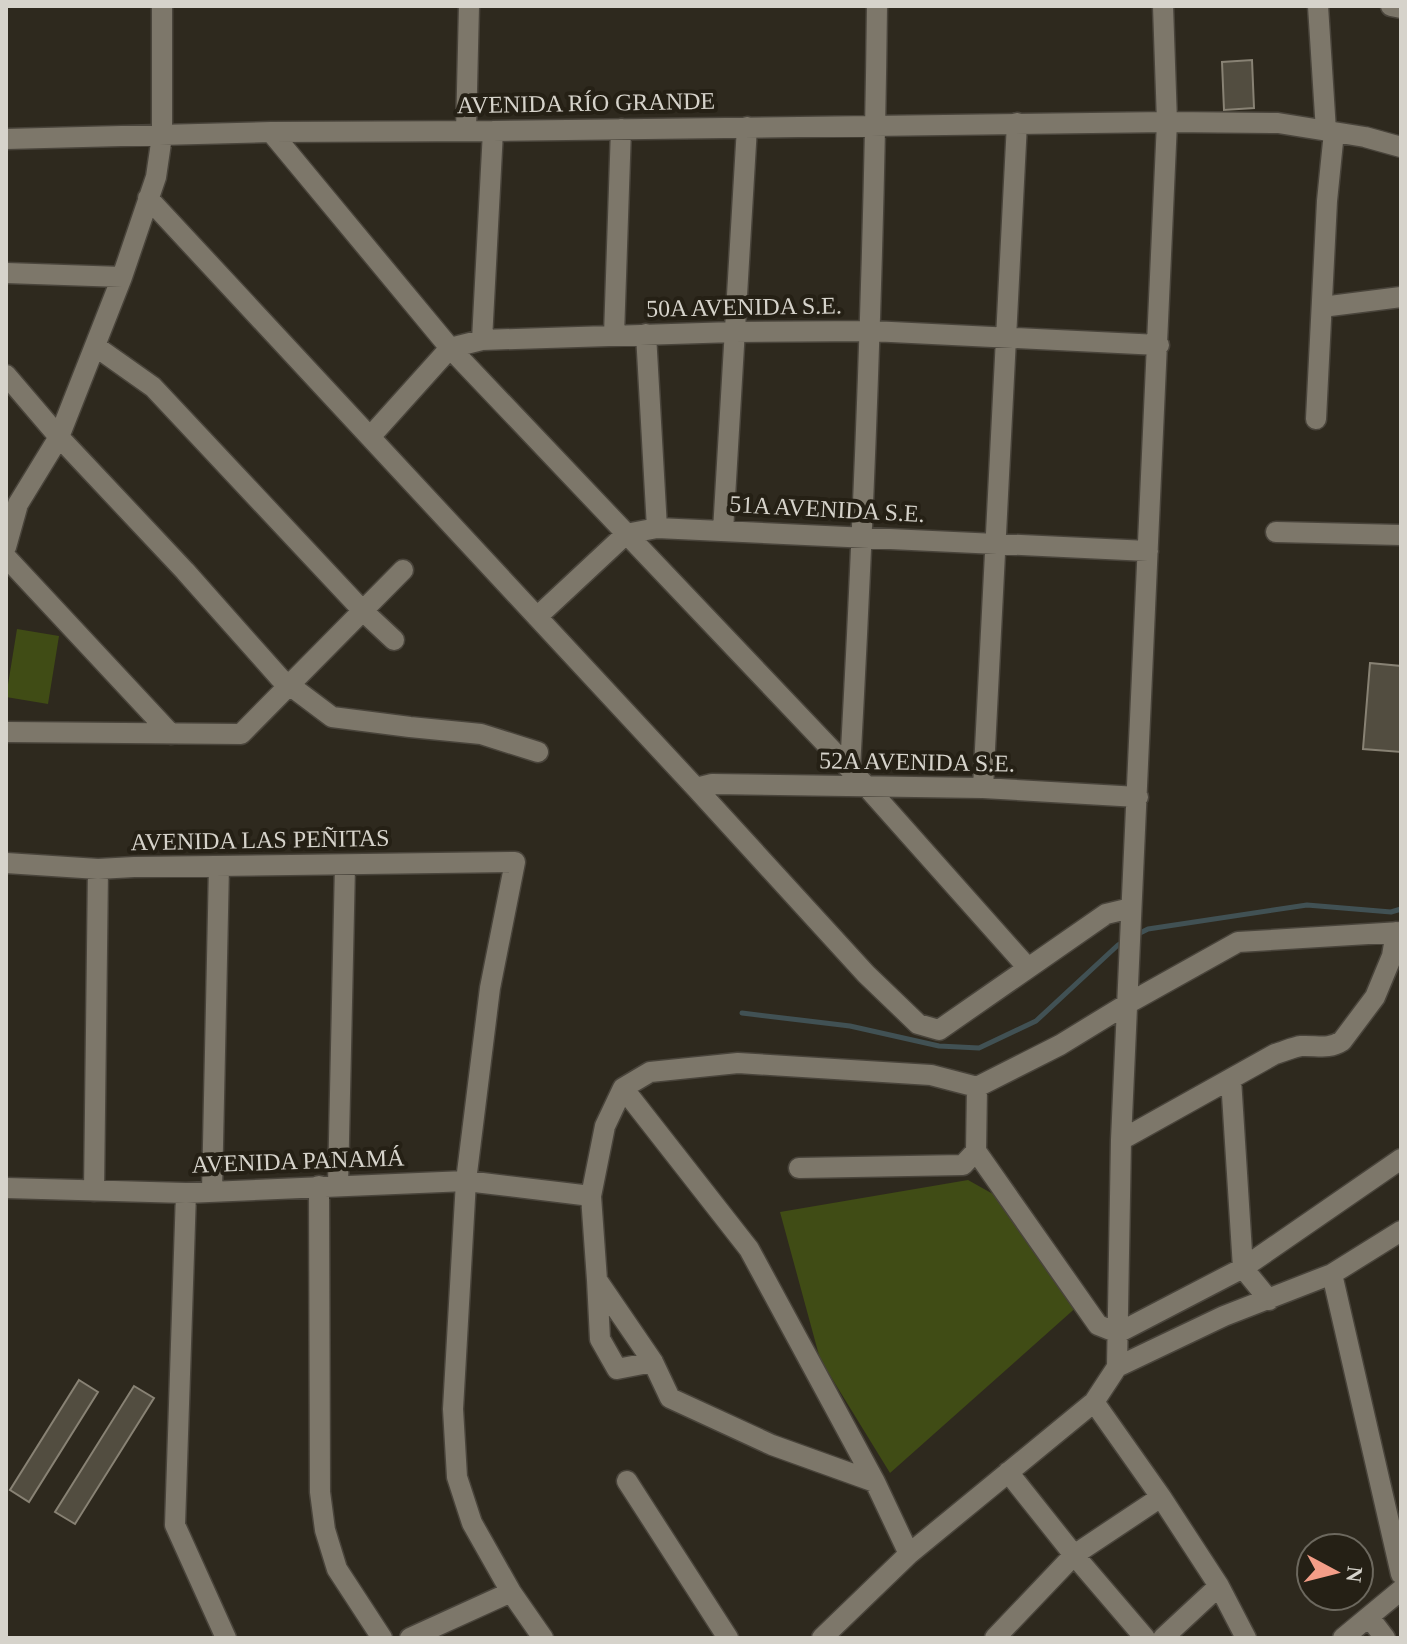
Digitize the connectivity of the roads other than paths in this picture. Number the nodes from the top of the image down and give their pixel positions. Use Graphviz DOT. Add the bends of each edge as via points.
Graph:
graph roads {
  1 [pos="162,6"];
  2 [pos="469,6"];
  3 [pos="877,6"];
  4 [pos="1163,6"];
  5 [pos="1318,6"];
  6 [pos="1391,6"];
  7 [pos="1401,8"];
  8 [pos="1167,122"];
  9 [pos="1017,123"];
  10 [pos="747,127"];
  11 [pos="876,127"];
  12 [pos="621,129"];
  13 [pos="466,131"];
  14 [pos="493,131"];
  15 [pos="1330,131"];
  16 [pos="271,132"];
  17 [pos="162,136"];
  18 [pos="6,139"];
  19 [pos="1400,152"];
  20 [pos="148,198"];
  21 [pos="6,273"];
  22 [pos="122,277"];
  23 [pos="1400,302"];
  24 [pos="1322,307"];
  25 [pos="871,331"];
  26 [pos="734,332"];
  27 [pos="646,334"];
  28 [pos="614,335"];
  29 [pos="1006,338"];
  30 [pos="482,340"];
  31 [pos="1159,345"];
  32 [pos="95,346"];
  33 [pos="450,348"];
  34 [pos="6,375"];
  35 [pos="1316,419"];
  36 [pos="59,437"];
  37 [pos="370,437"];
  38 [pos="657,528"];
  39 [pos="723,531"];
  40 [pos="1276,532"];
  41 [pos="626,534"];
  42 [pos="1401,535"];
  43 [pos="863,537"];
  44 [pos="996,543"];
  45 [pos="6,547"];
  46 [pos="1148,551"];
  47 [pos="6,557"];
  48 [pos="403,570"];
  49 [pos="363,611"];
  50 [pos="537,617"];
  51 [pos="394,640"];
  52 [pos="289,685"];
  53 [pos="6,732"];
  54 [pos="171,734"];
  55 [pos="538,752"];
  56 [pos="850,769"];
  57 [pos="867,787"];
  58 [pos="696,788"];
  59 [pos="983,788"];
  60 [pos="1138,797"];
  61 [pos="6,863"];
  62 [pos="345,865"];
  63 [pos="219,866"];
  64 [pos="98,869"];
  65 [pos="1130,928"];
  66 [pos="1398,932"];
  67 [pos="1028,968"];
  68 [pos="1127,1004"];
  69 [pos="1231,1079"];
  70 [pos="977,1087"];
  71 [pos="623,1088"];
  72 [pos="1121,1140"];
  73 [pos="976,1151"];
  74 [pos="1401,1159"];
  75 [pos="799,1168"];
  76 [pos="466,1181"];
  77 [pos="329,1186"];
  78 [pos="6,1188"];
  79 [pos="94,1191"];
  80 [pos="212,1191"];
  81 [pos="186,1193"];
  82 [pos="591,1196"];
  83 [pos="1401,1231"];
  84 [pos="1243,1268"];
  85 [pos="1332,1274"];
  86 [pos="597,1280"];
  87 [pos="1269,1300"];
  88 [pos="1118,1333"];
  89 [pos="653,1362"];
  90 [pos="1117,1367"];
  91 [pos="1094,1402"];
  92 [pos="1008,1472"];
  93 [pos="627,1481"];
  94 [pos="875,1482"];
  95 [pos="1161,1497"];
  96 [pos="909,1554"];
  97 [pos="1074,1555"];
  98 [pos="1401,1574"];
  99 [pos="1219,1586"];
  100 [pos="1401,1590"];
  101 [pos="511,1592"];
  102 [pos="1369,1617"];
  103 [pos="226,1638"];
  104 [pos="382,1638"];
  105 [pos="410,1638"];
  106 [pos="543,1638"];
  107 [pos="728,1638"];
  108 [pos="822,1638"];
  109 [pos="995,1638"];
  110 [pos="1145,1638"];
  111 [pos="1163,1638"];
  112 [pos="1246,1638"];
  113 [pos="1343,1638"];
  114 [pos="1385,1638"];
  1 -- 17 [label="street"];
  2 -- 13 [label="street"];
  3 -- 11 [label="street"];
  4 -- 8 [label="street"];
  5 -- 15 [label="street"];
  6 -- 7 [label="street"];
  8 -- 9 [label="street, AVENIDA RÍO GRANDE"];
  8 -- 15 [label="street, AVENIDA RÍO GRANDE" via="1278,123"];
  8 -- 31 [label="street"];
  9 -- 11 [label="street, AVENIDA RÍO GRANDE"];
  9 -- 29 [label="street"];
  10 -- 11 [label="street, AVENIDA RÍO GRANDE"];
  10 -- 12 [label="street, AVENIDA RÍO GRANDE"];
  10 -- 26 [label="street"];
  11 -- 25 [label="street"];
  12 -- 14 [label="street, AVENIDA RÍO GRANDE"];
  12 -- 28 [label="street"];
  13 -- 14 [label="street, AVENIDA RÍO GRANDE"];
  13 -- 16 [label="street, AVENIDA RÍO GRANDE"];
  14 -- 30 [label="street"];
  15 -- 19 [label="street, AVENIDA RÍO GRANDE" via="1365,137"];
  15 -- 24 [label="street"];
  16 -- 17 [label="street, AVENIDA RÍO GRANDE"];
  16 -- 33 [label="street"];
  17 -- 18 [label="street, AVENIDA RÍO GRANDE"];
  17 -- 20 [label="street"];
  20 -- 22 [label="street"];
  20 -- 37 [label="street"];
  21 -- 22 [label="street"];
  22 -- 32 [label="street"];
  23 -- 24 [label="street"];
  24 -- 35 [label="street"];
  25 -- 26 [label="street, 50A AVENIDA S.E."];
  25 -- 29 [label="street, 50A AVENIDA S.E."];
  25 -- 43 [label="street"];
  26 -- 27 [label="street, 50A AVENIDA S.E."];
  26 -- 39 [label="street"];
  27 -- 28 [label="street, 50A AVENIDA S.E."];
  27 -- 38 [label="street"];
  28 -- 30 [label="street, 50A AVENIDA S.E."];
  29 -- 31 [label="street, 50A AVENIDA S.E."];
  29 -- 44 [label="street"];
  30 -- 33 [label="street, 50A AVENIDA S.E."];
  31 -- 46 [label="street"];
  32 -- 36 [label="street"];
  32 -- 49 [label="street" via="153,387"];
  33 -- 37 [label="street"];
  33 -- 41 [label="street"];
  34 -- 36 [label="street"];
  36 -- 45 [label="street" via="18,504"];
  36 -- 52 [label="street"];
  37 -- 50 [label="street"];
  38 -- 39 [label="street, 51A AVENIDA S.E."];
  38 -- 41 [label="street, 51A AVENIDA S.E."];
  39 -- 43 [label="street, 51A AVENIDA S.E."];
  40 -- 42 [label="street"];
  41 -- 50 [label="street"];
  41 -- 56 [label="street"];
  43 -- 44 [label="street, 51A AVENIDA S.E."];
  43 -- 56 [label="street"];
  44 -- 46 [label="street, 51A AVENIDA S.E."];
  44 -- 59 [label="street"];
  46 -- 60 [label="street"];
  47 -- 54 [label="street"];
  48 -- 49 [label="street"];
  49 -- 51 [label="street"];
  49 -- 52 [label="street"];
  50 -- 58 [label="street"];
  52 -- 54 [label="street" via="241,734"];
  52 -- 55 [label="street" via="332,717 481,734"];
  53 -- 54 [label="street"];
  56 -- 57 [label="street"];
  57 -- 58 [label="street, 52A AVENIDA S.E."];
  57 -- 59 [label="street, 52A AVENIDA S.E."];
  57 -- 67 [label="street"];
  58 -- 67 [label="street" via="918,1024 939,1030"];
  59 -- 60 [label="street, 52A AVENIDA S.E."];
  60 -- 65 [label="street"];
  61 -- 64 [label="street, AVENIDA LAS PEÑITAS"];
  62 -- 63 [label="street, AVENIDA LAS PEÑITAS"];
  62 -- 76 [label="street, AVENIDA LAS PEÑITAS" via="515,862 490,988"];
  62 -- 77 [label="street"];
  63 -- 64 [label="street, AVENIDA LAS PEÑITAS"];
  63 -- 80 [label="street"];
  64 -- 79 [label="street"];
  65 -- 67 [label="street" via="1106,914"];
  65 -- 68 [label="street"];
  66 -- 68 [label="street" via="1238,942"];
  66 -- 69 [label="street" via="1375,997 1342,1041 1275,1054"];
  68 -- 70 [label="street"];
  68 -- 72 [label="street"];
  69 -- 72 [label="street"];
  69 -- 84 [label="street"];
  70 -- 71 [label="street" via="931,1075 738,1063 650,1072"];
  70 -- 73 [label="street"];
  71 -- 82 [label="street" via="605,1126"];
  71 -- 94 [label="street" via="749,1249"];
  72 -- 88 [label="street"];
  73 -- 75 [label="street" via="963,1165"];
  73 -- 88 [label="street" via="1098,1325"];
  74 -- 84 [label="street"];
  76 -- 77 [label="street, AVENIDA PANAMÁ"];
  76 -- 82 [label="street, AVENIDA PANAMÁ"];
  76 -- 101 [label="street" via="453,1409 457,1477 472,1523"];
  77 -- 80 [label="street, AVENIDA PANAMÁ"];
  77 -- 104 [label="street" via="320,1492 337,1569"];
  78 -- 79 [label="street, AVENIDA PANAMÁ"];
  79 -- 81 [label="street, AVENIDA PANAMÁ"];
  80 -- 81 [label="street, AVENIDA PANAMÁ"];
  81 -- 103 [label="street" via="175,1525"];
  82 -- 86 [label="street"];
  83 -- 85 [label="street"];
  84 -- 87 [label="street"];
  84 -- 88 [label="street"];
  85 -- 87 [label="street"];
  85 -- 98 [label="street"];
  86 -- 89 [label="street"];
  86 -- 89 [label="street" via="600,1339 617,1369"];
  87 -- 90 [label="street"];
  88 -- 90 [label="street"];
  89 -- 94 [label="street" via="670,1398 772,1445"];
  90 -- 91 [label="street"];
  91 -- 92 [label="street"];
  91 -- 95 [label="street"];
  92 -- 96 [label="street"];
  92 -- 97 [label="street"];
  93 -- 107 [label="street"];
  94 -- 96 [label="street"];
  95 -- 97 [label="street"];
  95 -- 99 [label="street"];
  96 -- 108 [label="street"];
  97 -- 109 [label="street"];
  97 -- 110 [label="street"];
  99 -- 111 [label="street"];
  99 -- 112 [label="street"];
  100 -- 102 [label="street"];
  101 -- 105 [label="street"];
  101 -- 106 [label="street"];
  102 -- 113 [label="street"];
  102 -- 114 [label="street"];
}
